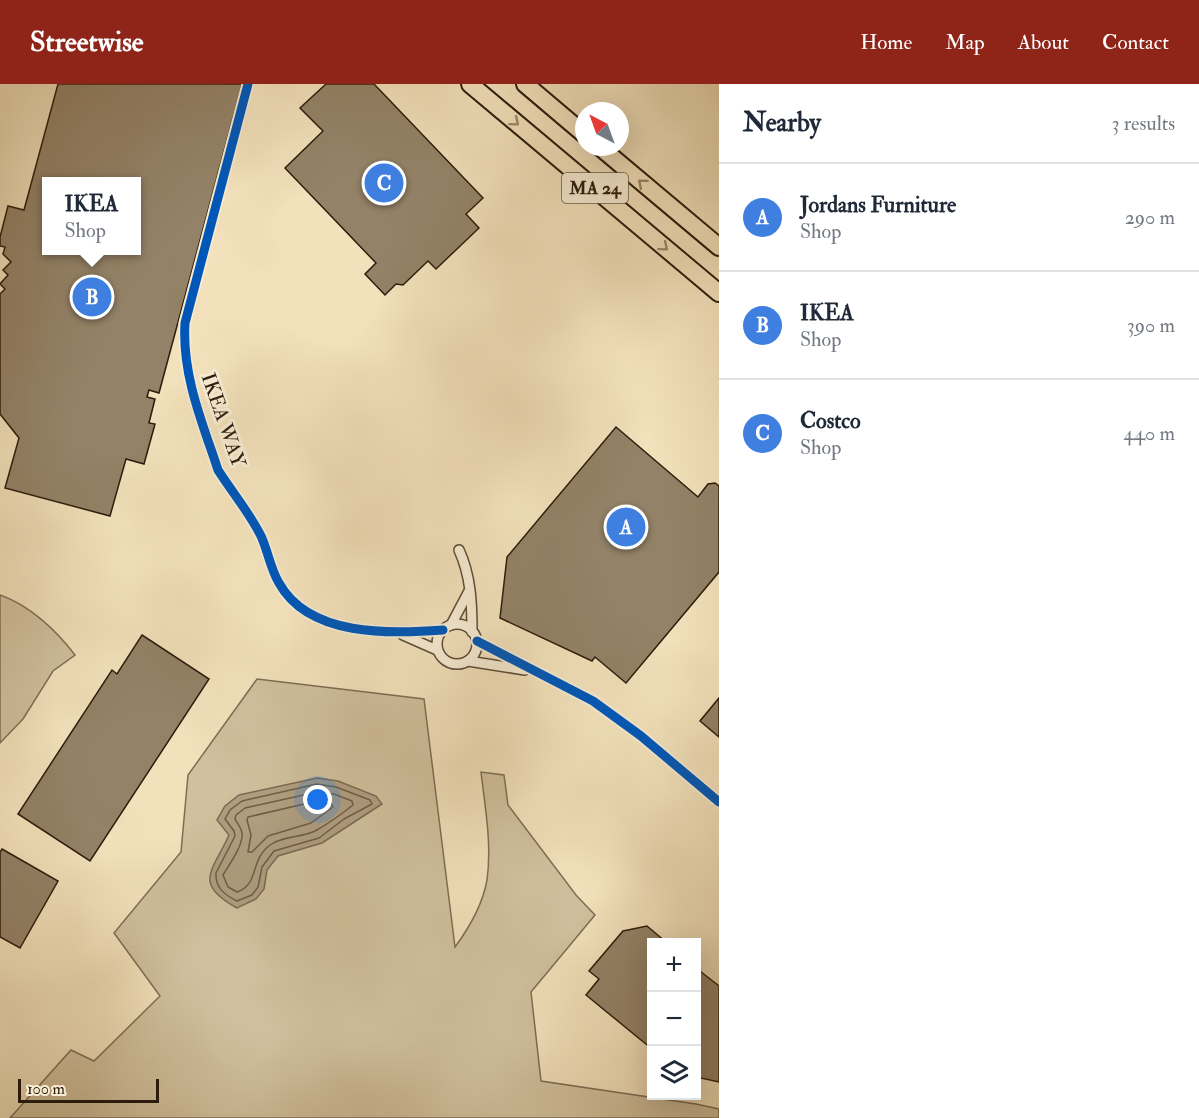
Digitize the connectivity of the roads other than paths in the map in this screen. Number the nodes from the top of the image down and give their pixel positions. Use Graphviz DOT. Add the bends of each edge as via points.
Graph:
graph roads {
  1 [pos="248,84"];
  2 [pos="470,84"];
  3 [pos="525,84"];
  4 [pos="575,126"];
  5 [pos="611,156"];
  6 [pos="719,247"];
  7 [pos="719,293"];
  8 [pos="459,550"];
  9 [pos="469,591"];
  10 [pos="447,627"];
  11 [pos="472,632"];
  12 [pos="398,633"];
  13 [pos="477,642"];
  14 [pos="437,650"];
  15 [pos="468,661"];
  16 [pos="533,671"];
  17 [pos="719,802"];
  1 -- 12 [label="street, IKEA WAY" via="187,314 185,346 192,386 219,470 262,538 273,571 286,593 303,610 322,620"];
  2 -- 7 [label="highway, MA 24, one-way"];
  3 -- 4 [label="highway"];
  6 -- 5 [label="highway, MA 24, one-way"];
  8 -- 9 [label="street"];
  9 -- 10 [label="street"];
  9 -- 11 [label="street"];
  10 -- 11 [label="street" via="463,625"];
  10 -- 12 [label="street, IKEA WAY"];
  10 -- 14 [label="street" via="437,641"];
  11 -- 13 [label="street"];
  12 -- 14 [label="street, IKEA WAY"];
  13 -- 15 [label="street"];
  13 -- 16 [label="street"];
  14 -- 15 [label="street" via="450,663"];
  15 -- 16 [label="street"];
  16 -- 17 [label="street" via="578,692 620,719"];
}
